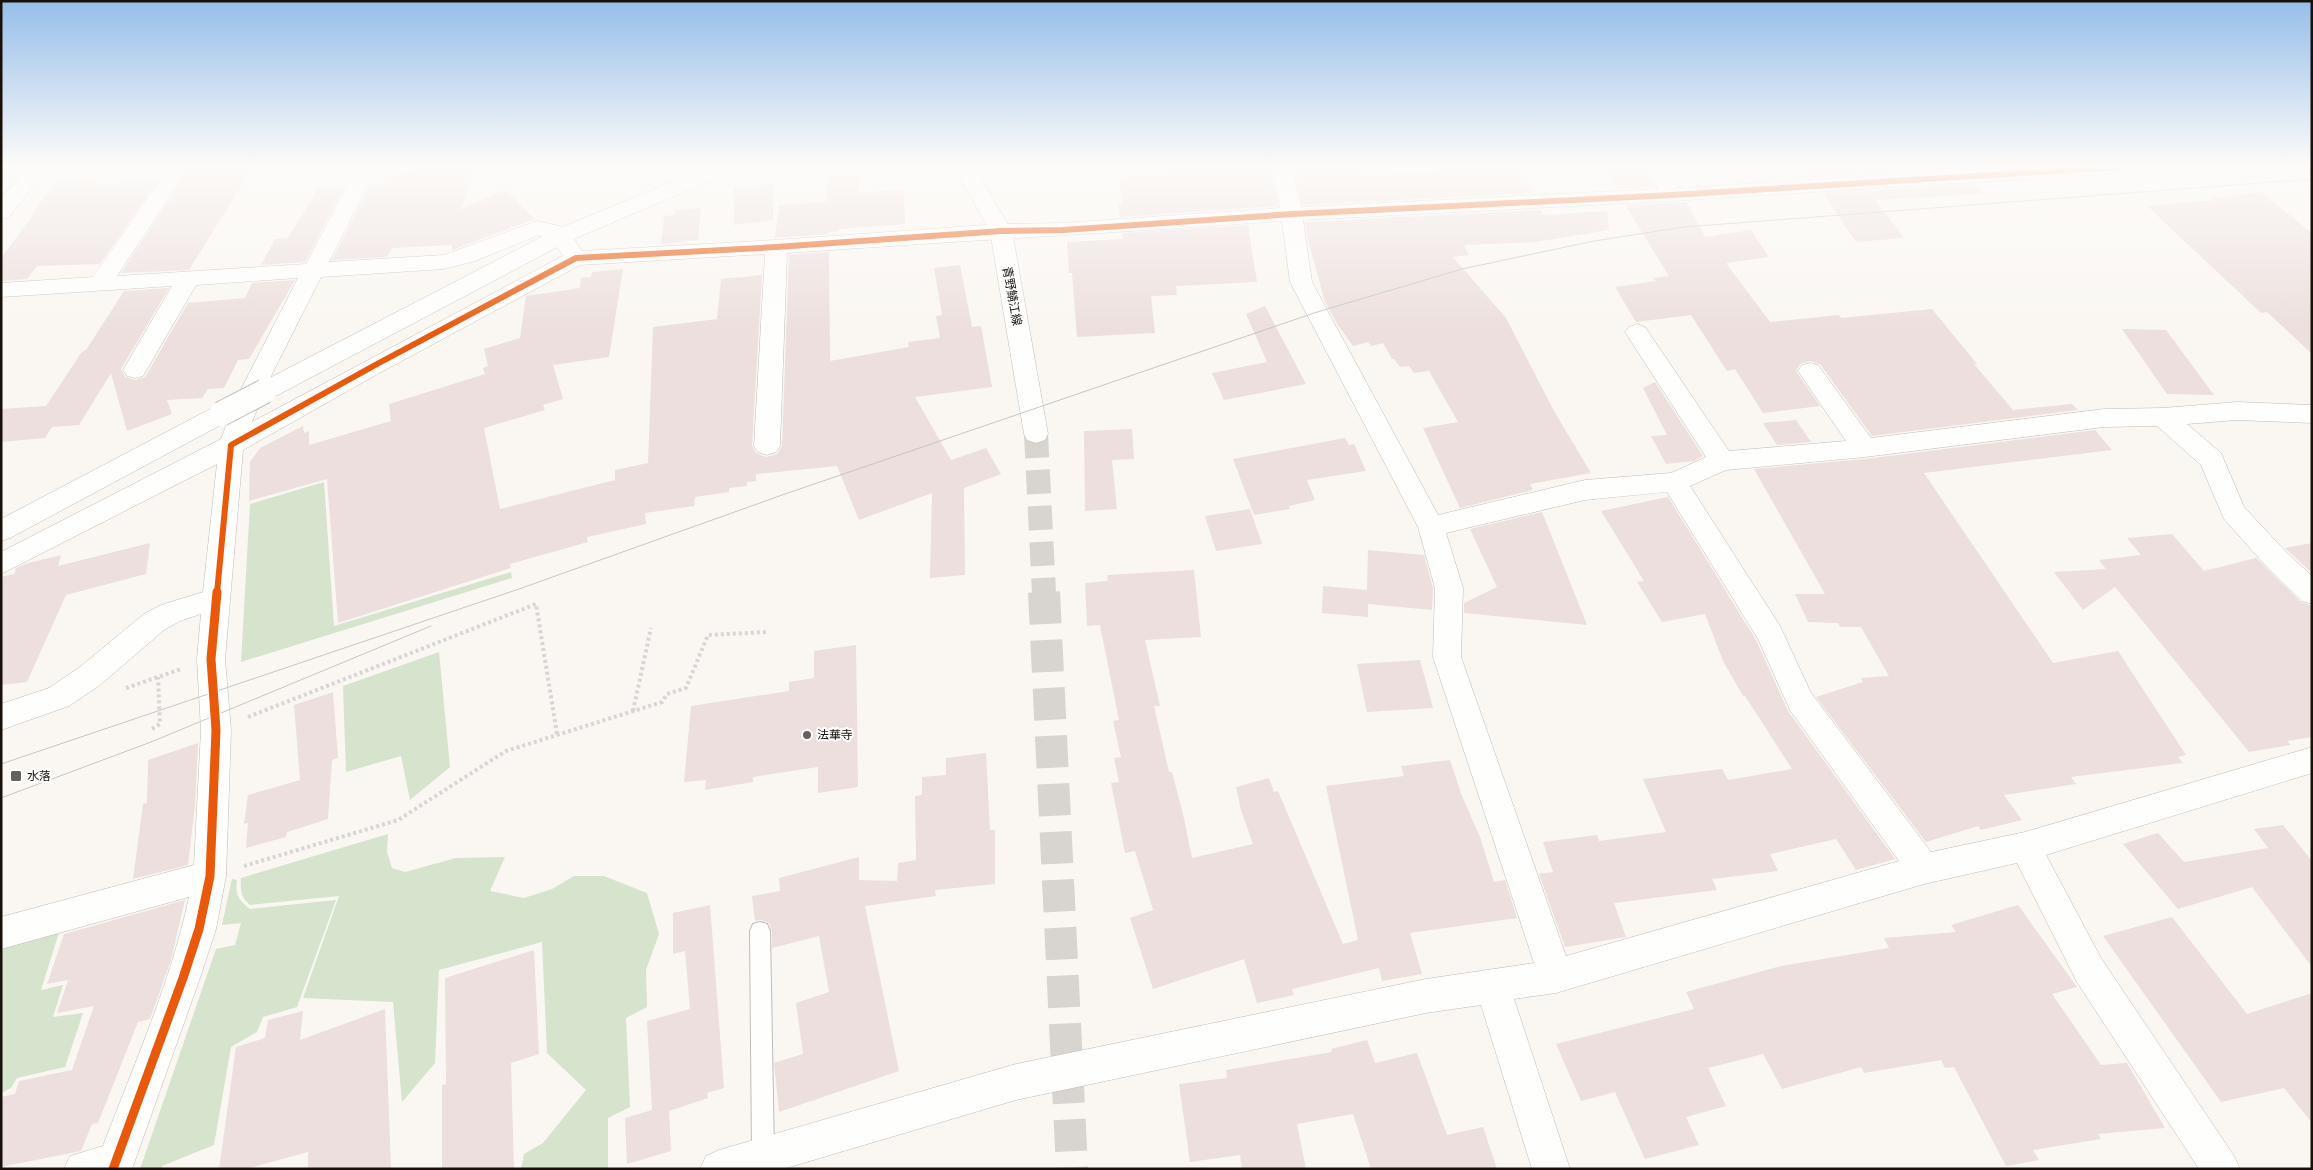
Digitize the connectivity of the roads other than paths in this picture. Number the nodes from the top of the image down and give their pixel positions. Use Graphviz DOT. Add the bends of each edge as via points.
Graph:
graph roads {
  1 [pos="142,222"];
  2 [pos="339,222"];
  3 [pos="595,222"];
  4 [pos="996,222"];
  5 [pos="1183,222"];
  6 [pos="1293,222"];
  7 [pos="1001,231"];
  8 [pos="561,236"];
  9 [pos="776,247"];
  10 [pos="576,258"];
  11 [pos="314,272"];
  12 [pos="189,278"];
  13 [pos="100,284"];
  14 [pos="1,290"];
  15 [pos="1637,332"];
  16 [pos="135,370"];
  17 [pos="1810,371"];
  18 [pos="2312,414"];
  19 [pos="2163,417"];
  20 [pos="1036,434"];
  21 [pos="231,446"];
  22 [pos="767,446"];
  23 [pos="1865,448"];
  24 [pos="1722,461"];
  25 [pos="1674,482"];
  26 [pos="1431,528"];
  27 [pos="1,532"];
  28 [pos="1,564"];
  29 [pos="2312,593"];
  30 [pos="218,598"];
  31 [pos="1,717"];
  32 [pos="2312,760"];
  33 [pos="2025,847"];
  34 [pos="1924,869"];
  35 [pos="210,876"];
  36 [pos="760,931"];
  37 [pos="1,933"];
  38 [pos="1556,976"];
  39 [pos="1492,986"];
  40 [pos="763,1154"];
  41 [pos="103,1166"];
  42 [pos="719,1169"];
  43 [pos="1551,1169"];
  44 [pos="2221,1169"];
  1 -- 13 [label="street"];
  2 -- 11 [label="street"];
  3 -- 8 [label="street"];
  4 -- 7 [label="street, 青野鯖江線"];
  5 -- 7 [label="street"];
  6 -- 26 [label="street" via="1301,282"];
  7 -- 9 [label="street"];
  7 -- 20 [label="street, 青野鯖江線"];
  8 -- 10 [label="street"];
  8 -- 11 [label="street" via="537,228 450,261"];
  8 -- 27 [label="street, bridge"];
  9 -- 10 [label="street"];
  9 -- 22 [label="street"];
  10 -- 21 [label="street"];
  11 -- 12 [label="street"];
  11 -- 21 [label="street" via="253,388"];
  12 -- 13 [label="street"];
  12 -- 16 [label="street"];
  13 -- 14 [label="street"];
  15 -- 24 [label="street"];
  17 -- 23 [label="street"];
  18 -- 19 [label="street" via="2237,411"];
  19 -- 23 [label="street" via="2104,418"];
  19 -- 29 [label="street" via="2212,460 2233,512"];
  21 -- 28 [label="street"];
  21 -- 30 [label="street"];
  23 -- 24 [label="street"];
  24 -- 25 [label="street"];
  25 -- 26 [label="street" via="1585,490"];
  25 -- 34 [label="street" via="1770,634 1800,701"];
  26 -- 38 [label="street" via="1450,588 1447,657"];
  30 -- 31 [label="street" via="154,622 59,697"];
  30 -- 35 [label="street" via="211,659 216,730"];
  32 -- 33 [label="street"];
  33 -- 34 [label="street"];
  33 -- 44 [label="street" via="2089,970"];
  34 -- 38 [label="street"];
  35 -- 37 [label="street"];
  35 -- 41 [label="street" via="199,929 183,978"];
  36 -- 40 [label="lane"];
  38 -- 39 [label="street"];
  39 -- 40 [label="street" via="1426,996 1016,1082"];
  39 -- 43 [label="street"];
  40 -- 42 [label="street"];
}
